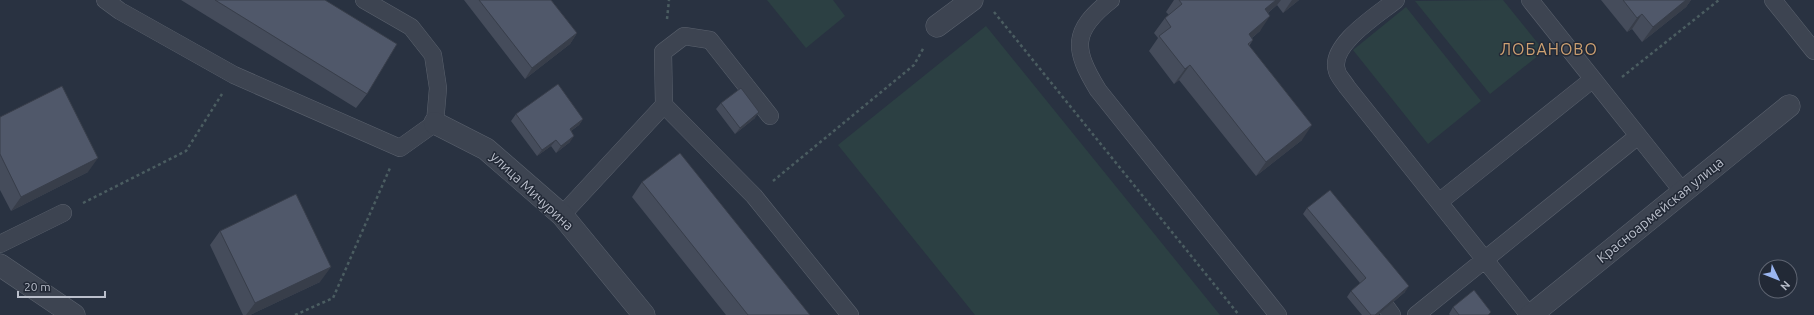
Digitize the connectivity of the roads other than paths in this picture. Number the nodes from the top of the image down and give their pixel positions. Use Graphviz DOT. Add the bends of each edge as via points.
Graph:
graph roads {
  1 [pos="105,0"];
  2 [pos="364,0"];
  3 [pos="1111,0"];
  4 [pos="1396,0"];
  5 [pos="1530,0"];
  6 [pos="1773,0"];
  7 [pos="981,3"];
  8 [pos="937,26"];
  9 [pos="1814,51"];
  10 [pos="1593,79"];
  11 [pos="664,105"];
  12 [pos="1789,106"];
  13 [pos="770,116"];
  14 [pos="435,123"];
  15 [pos="1638,136"];
  16 [pos="1683,192"];
  17 [pos="1439,202"];
  18 [pos="63,213"];
  19 [pos="562,215"];
  20 [pos="0,244"];
  21 [pos="1485,260"];
  22 [pos="0,265"];
  23 [pos="74,315"];
  24 [pos="644,315"];
  25 [pos="850,315"];
  26 [pos="1278,315"];
  27 [pos="1416,315"];
  28 [pos="1530,315"];
  1 -- 14 [label="lane" via="234,75 400,148"];
  2 -- 14 [label="lane" via="411,27 433,55 438,88"];
  3 -- 26 [label="lane" via="1097,10 1082,32 1079,52 1084,68 1098,90"];
  4 -- 17 [label="lane" via="1346,41 1336,57 1337,71"];
  5 -- 10 [label="lane"];
  6 -- 9 [label="lane"];
  7 -- 8 [label="street"];
  10 -- 15 [label="lane"];
  10 -- 17 [label="lane"];
  11 -- 13 [label="lane" via="663,52 684,36 710,40"];
  11 -- 19 [label="lane"];
  11 -- 25 [label="lane" via="754,196"];
  12 -- 16 [label="street, Красноармейская улица"];
  14 -- 19 [label="street, улица Мичурина" via="486,149"];
  15 -- 16 [label="lane"];
  15 -- 21 [label="lane"];
  16 -- 28 [label="street, Красноармейская улица"];
  17 -- 21 [label="lane"];
  18 -- 20 [label="lane"];
  19 -- 24 [label="street, улица Мичурина"];
  21 -- 27 [label="lane"];
  21 -- 28 [label="lane"];
  22 -- 23 [label="street"];
}
